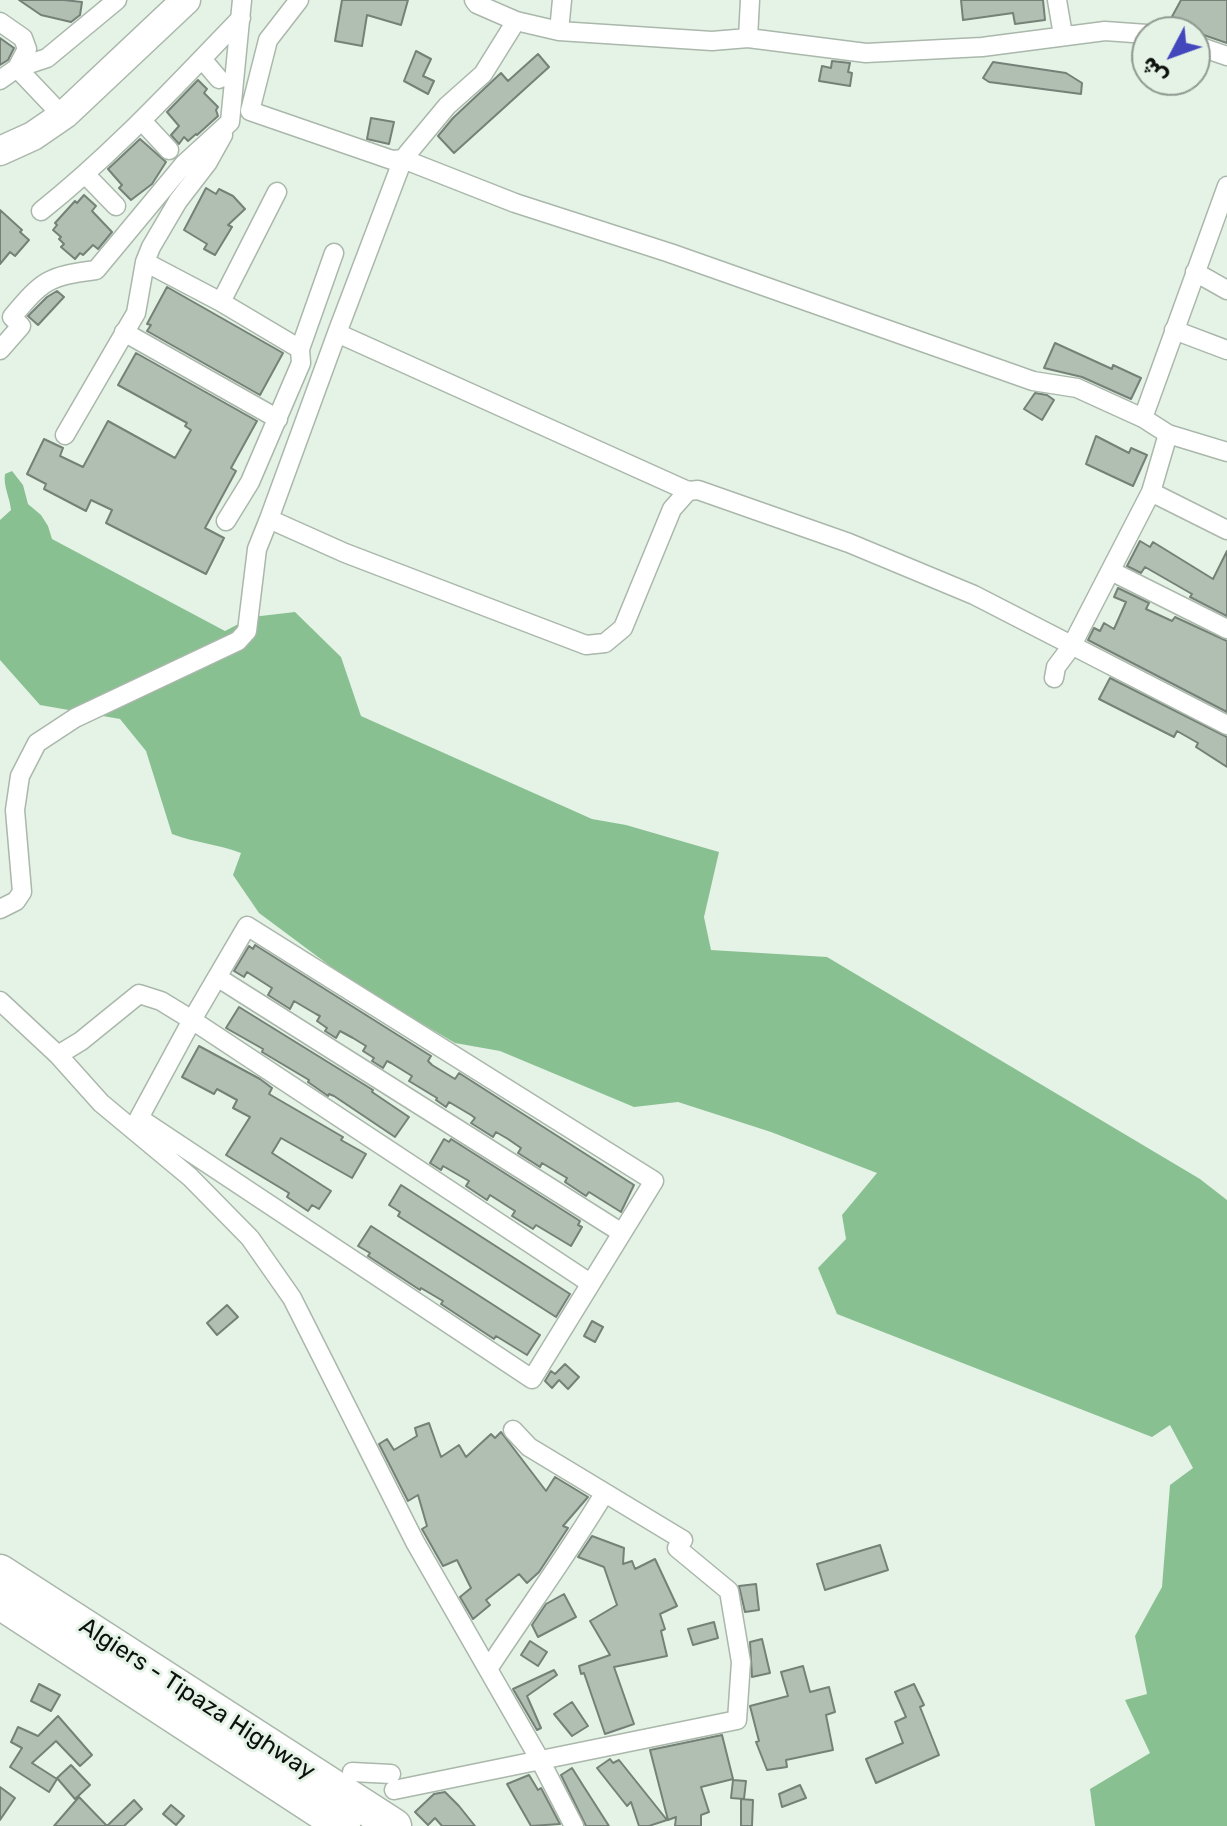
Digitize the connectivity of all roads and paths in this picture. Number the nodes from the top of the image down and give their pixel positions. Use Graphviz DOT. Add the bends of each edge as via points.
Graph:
graph roads {
  1 [pos="117,0"];
  2 [pos="166,0"];
  3 [pos="186,0"];
  4 [pos="299,0"];
  5 [pos="474,0"];
  6 [pos="562,0"];
  7 [pos="750,0"];
  8 [pos="1057,0"];
  9 [pos="241,9"];
  10 [pos="516,21"];
  11 [pos="0,22"];
  12 [pos="559,31"];
  13 [pos="1131,33"];
  14 [pos="1063,35"];
  15 [pos="748,38"];
  16 [pos="202,59"];
  17 [pos="17,68"];
  18 [pos="219,79"];
  19 [pos="0,80"];
  20 [pos="54,107"];
  21 [pos="142,121"];
  22 [pos="230,122"];
  23 [pos="0,135"];
  24 [pos="169,150"];
  25 [pos="0,151"];
  26 [pos="403,159"];
  27 [pos="86,175"];
  28 [pos="1227,186"];
  29 [pos="277,192"];
  30 [pos="116,206"];
  31 [pos="41,211"];
  32 [pos="334,253"];
  33 [pos="145,262"];
  34 [pos="1195,272"];
  35 [pos="1227,290"];
  36 [pos="221,302"];
  37 [pos="1174,330"];
  38 [pos="124,332"];
  39 [pos="337,333"];
  40 [pos="300,349"];
  41 [pos="0,350"];
  42 [pos="1227,350"];
  43 [pos="1143,418"];
  44 [pos="278,419"];
  45 [pos="1168,434"];
  46 [pos="65,435"];
  47 [pos="1227,452"];
  48 [pos="688,491"];
  49 [pos="1151,492"];
  50 [pos="269,519"];
  51 [pos="226,521"];
  52 [pos="1227,530"];
  53 [pos="1111,571"];
  54 [pos="1227,629"];
  55 [pos="1071,647"];
  56 [pos="1054,678"];
  57 [pos="1227,725"];
  58 [pos="0,909"];
  59 [pos="217,977"];
  60 [pos="0,1001"];
  61 [pos="192,1020"];
  62 [pos="58,1055"];
  63 [pos="622,1233"];
  64 [pos="590,1283"];
  65 [pos="513,1430"];
  66 [pos="604,1494"];
  67 [pos="0,1572"];
  68 [pos="0,1602"];
  69 [pos="0,1626"];
  70 [pos="93,1662"];
  71 [pos="488,1669"];
  72 [pos="540,1760"];
  73 [pos="352,1772"];
  74 [pos="343,1826"];
  75 [pos="394,1826"];
  76 [pos="574,1826"];
  1 -- 17 [label="street" via="47,58"];
  2 -- 20 [label="main road"];
  3 -- 25 [label="main road" via="65,114"];
  4 -- 26 [label="street" via="268,40 250,111 392,160"];
  5 -- 10 [label="street"];
  6 -- 12 [label="street"];
  7 -- 15 [label="street"];
  8 -- 14 [label="street"];
  9 -- 16 [label="street"];
  9 -- 22 [label="street"];
  10 -- 12 [label="street"];
  10 -- 26 [label="street" via="483,74 447,106"];
  11 -- 17 [label="street" via="26,43"];
  12 -- 15 [label="street" via="712,41"];
  13 -- 14 [label="street"];
  14 -- 15 [label="street" via="982,47 866,53"];
  16 -- 18 [label="street"];
  16 -- 21 [label="street"];
  17 -- 19 [label="street"];
  17 -- 20 [label="street"];
  20 -- 23 [label="main road"];
  21 -- 24 [label="street"];
  21 -- 27 [label="street"];
  22 -- 33 [label="street"];
  22 -- 41 [label="street" via="184,164 96,270 55,276 39,287 12,317 21,326"];
  26 -- 39 [label="street"];
  26 -- 43 [label="street" via="515,203 1033,381 1077,388"];
  27 -- 30 [label="street"];
  27 -- 31 [label="street"];
  28 -- 34 [label="street"];
  29 -- 36 [label="street"];
  32 -- 40 [label="street"];
  33 -- 36 [label="street"];
  33 -- 38 [label="street" via="136,313"];
  34 -- 35 [label="street"];
  34 -- 37 [label="street"];
  36 -- 40 [label="street"];
  37 -- 42 [label="street"];
  37 -- 43 [label="street"];
  38 -- 44 [label="street"];
  38 -- 46 [label="street"];
  39 -- 48 [label="street"];
  39 -- 50 [label="street"];
  40 -- 44 [label="street" via="301,363"];
  43 -- 45 [label="street"];
  44 -- 51 [label="street"];
  45 -- 47 [label="street"];
  45 -- 49 [label="street"];
  48 -- 50 [label="street" via="672,509 623,628 605,643 586,645"];
  48 -- 55 [label="street" via="698,490 849,543 974,595"];
  49 -- 52 [label="street"];
  49 -- 53 [label="street"];
  50 -- 58 [label="street" via="257,549 247,631 238,641 75,718 37,743 20,776 15,810 22,892"];
  53 -- 54 [label="street"];
  53 -- 55 [label="street"];
  55 -- 56 [label="street"];
  55 -- 57 [label="street"];
  59 -- 61 [label="street"];
  59 -- 63 [label="street"];
  59 -- 63 [label="street" via="247,926 654,1181"];
  60 -- 62 [label="street"];
  61 -- 62 [label="street" via="139,994"];
  61 -- 64 [label="street"];
  61 -- 64 [label="street" via="139,1118 532,1379"];
  62 -- 71 [label="street" via="101,1103 190,1177 250,1238 292,1298 415,1542"];
  63 -- 64 [label="street"];
  65 -- 66 [label="street" via="529,1447"];
  66 -- 71 [label="street"];
  66 -- 72 [label="street" via="683,1540 677,1548 729,1591 741,1662 737,1720"];
  67 -- 75 [label="highway, Algiers - Tipaza Highway"];
  68 -- 70 [label="highway, Algiers - Tipaza Highway"];
  69 -- 70 [label="highway"];
  70 -- 74 [label="highway, Algiers - Tipaza Highway"];
  71 -- 72 [label="street"];
  72 -- 73 [label="street" via="393,1782"];
  72 -- 76 [label="street"];
}
